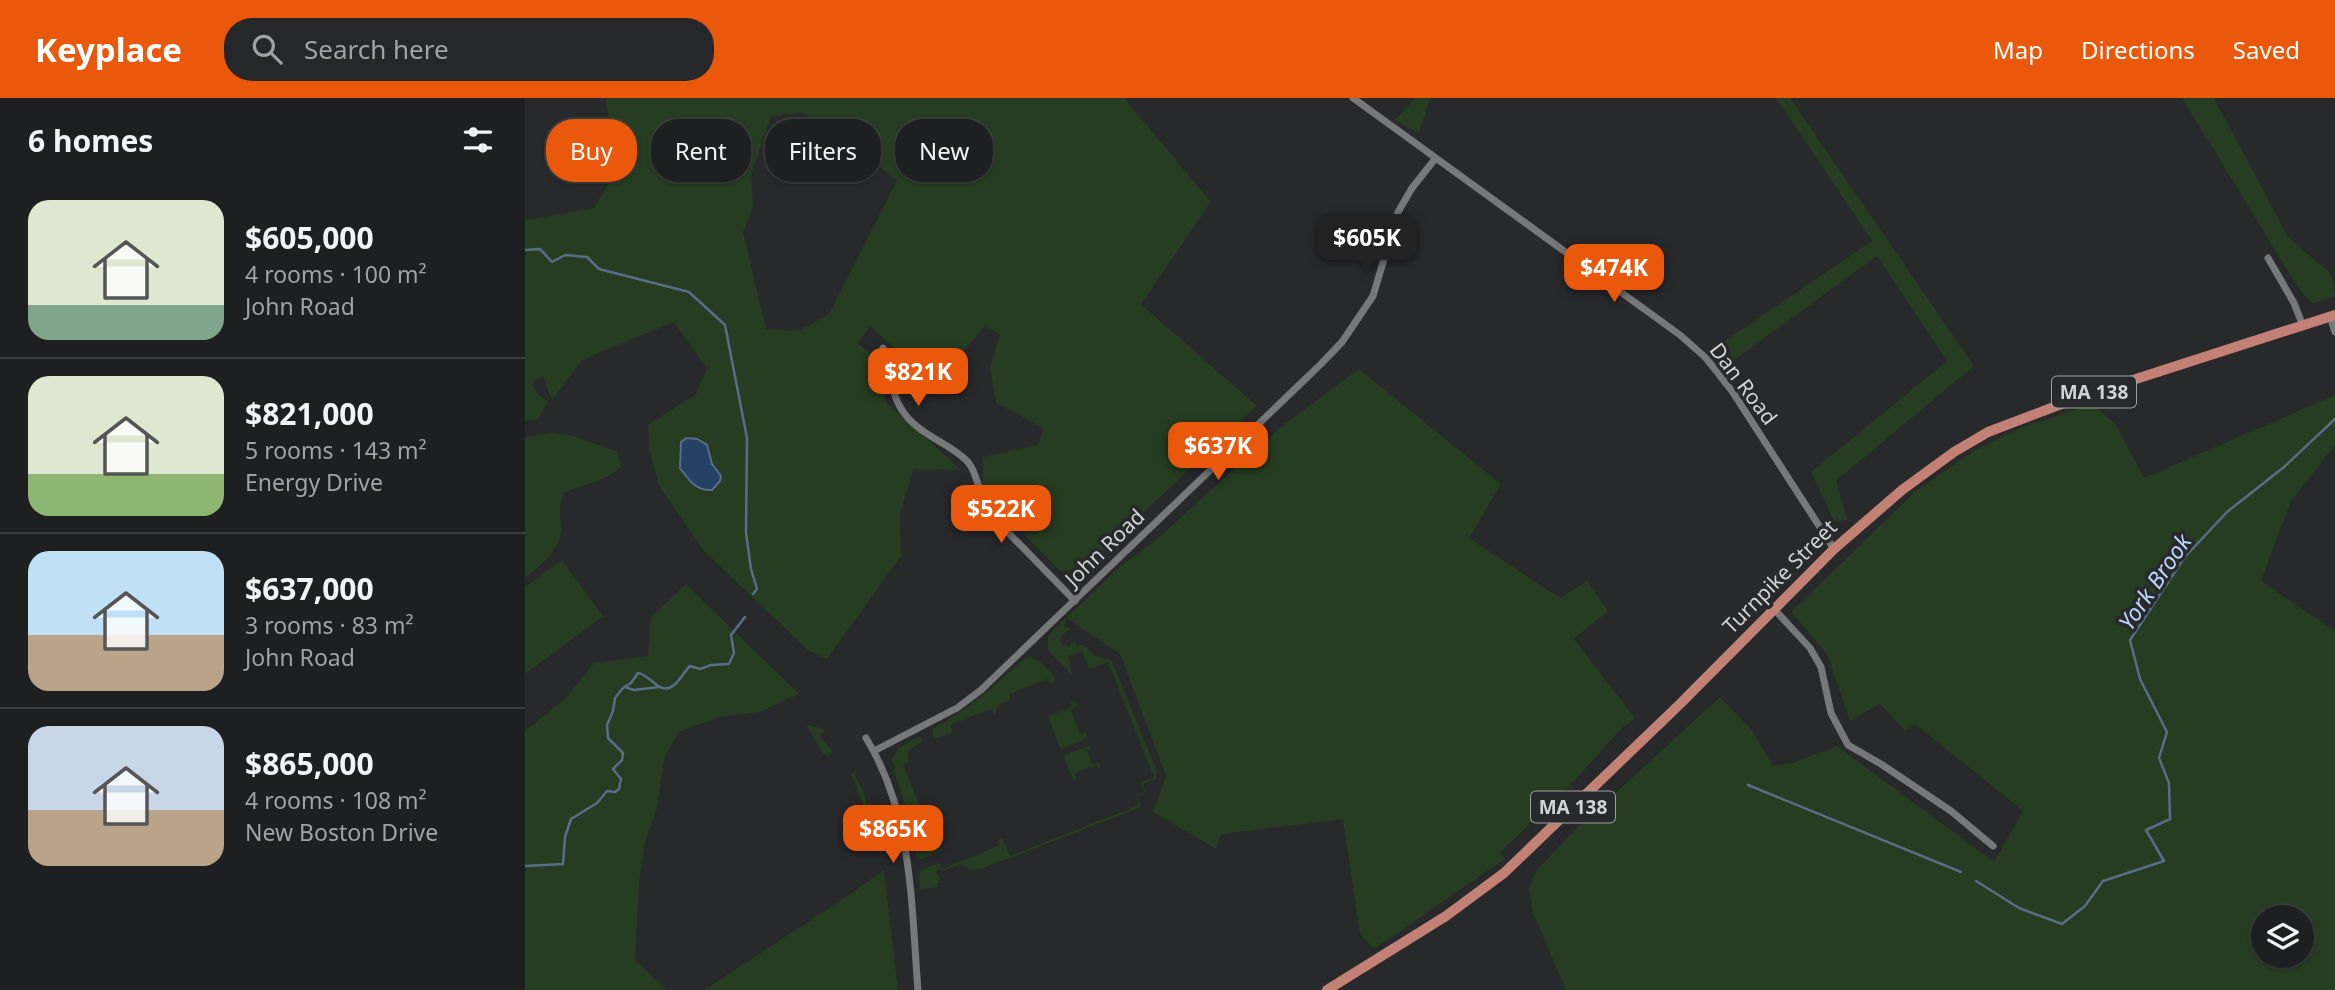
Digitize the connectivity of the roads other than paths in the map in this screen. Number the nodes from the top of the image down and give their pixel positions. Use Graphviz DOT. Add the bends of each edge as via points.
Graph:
graph roads {
  1 [pos="1353,98"];
  2 [pos="1434,159"];
  3 [pos="2268,258"];
  4 [pos="2333,316"];
  5 [pos="2303,326"];
  6 [pos="2335,332"];
  7 [pos="883,348"];
  8 [pos="1834,549"];
  9 [pos="1075,601"];
  10 [pos="1774,609"];
  11 [pos="866,738"];
  12 [pos="874,751"];
  13 [pos="1993,846"];
  14 [pos="918,990"];
  15 [pos="1327,990"];
  1 -- 2 [label="street, Dan Road"];
  2 -- 8 [label="street, Dan Road" via="1706,358"];
  2 -- 9 [label="street, John Road" via="1398,212 1373,296 1342,342"];
  3 -- 5 [label="street"];
  4 -- 5 [label="main road, Turnpike Street / MA 138"];
  4 -- 6 [label="street"];
  5 -- 8 [label="main road, Turnpike Street / MA 138" via="2080,397 1988,432 1933,466"];
  7 -- 9 [label="street" via="904,412 966,460 991,514"];
  8 -- 10 [label="main road, Turnpike Street / MA 138"];
  9 -- 12 [label="street, John Road" via="965,702"];
  10 -- 13 [label="street" via="1821,667 1831,713 1848,745 1951,811"];
  10 -- 15 [label="main road, Turnpike Street / MA 138" via="1504,873 1446,916"];
  11 -- 12 [label="street"];
  12 -- 14 [label="street" via="903,830"];
}
